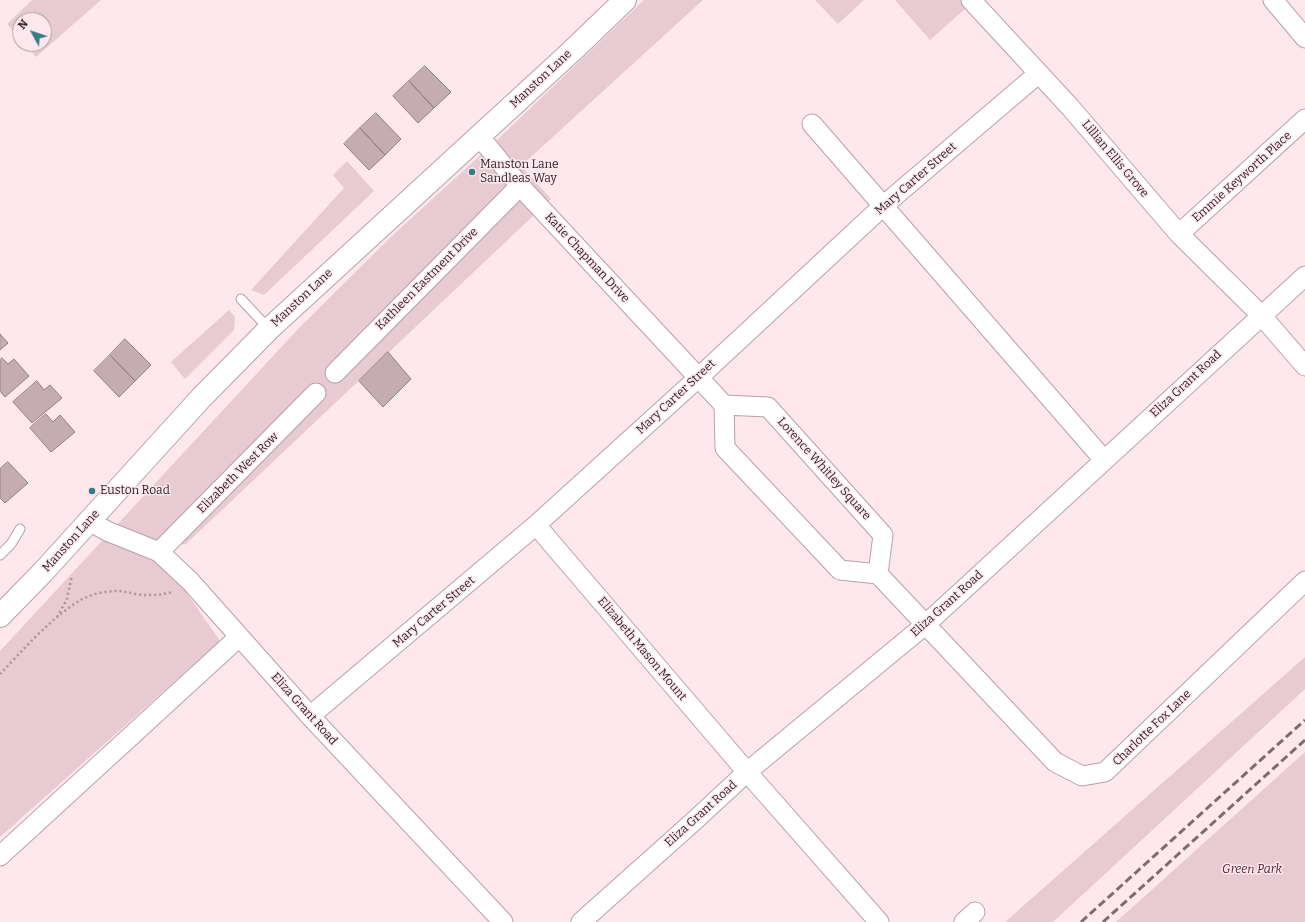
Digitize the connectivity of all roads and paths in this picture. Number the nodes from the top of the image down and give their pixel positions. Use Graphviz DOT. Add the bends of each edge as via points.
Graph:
graph roads {
  1 [pos="625,0"];
  2 [pos="971,0"];
  3 [pos="1273,0"];
  4 [pos="1305,38"];
  5 [pos="1039,73"];
  6 [pos="1305,119"];
  7 [pos="812,124"];
  8 [pos="478,136"];
  9 [pos="520,186"];
  10 [pos="883,206"];
  11 [pos="1179,234"];
  12 [pos="1305,276"];
  13 [pos="241,299"];
  14 [pos="1261,315"];
  15 [pos="269,329"];
  16 [pos="1305,366"];
  17 [pos="335,373"];
  18 [pos="698,378"];
  19 [pos="316,393"];
  20 [pos="724,405"];
  21 [pos="1104,460"];
  22 [pos="89,521"];
  23 [pos="536,525"];
  24 [pos="20,529"];
  25 [pos="71,540"];
  26 [pos="159,552"];
  27 [pos="0,555"];
  28 [pos="878,574"];
  29 [pos="190,581"];
  30 [pos="1305,581"];
  31 [pos="0,616"];
  32 [pos="56,619"];
  33 [pos="925,625"];
  34 [pos="239,637"];
  35 [pos="0,674"];
  36 [pos="310,716"];
  37 [pos="747,772"];
  38 [pos="0,856"];
  39 [pos="502,922"];
  40 [pos="581,922"];
  41 [pos="879,922"];
  1 -- 8 [label="street, Manston Lane"];
  2 -- 5 [label="street, Lillian Ellis Grove"];
  3 -- 4 [label="street"];
  5 -- 10 [label="street, Mary Carter Street"];
  5 -- 11 [label="street, Lillian Ellis Grove"];
  6 -- 11 [label="street, Emmie Keyworth Place"];
  7 -- 10 [label="street"];
  8 -- 9 [label="street, Katie Chapman Drive"];
  8 -- 15 [label="street, Manston Lane"];
  9 -- 17 [label="street, Kathleen Eastment Drive"];
  9 -- 18 [label="street, Katie Chapman Drive"];
  10 -- 18 [label="street, Mary Carter Street"];
  10 -- 21 [label="street"];
  11 -- 14 [label="street, Lillian Ellis Grove"];
  12 -- 14 [label="street, Eliza Grant Road"];
  13 -- 15 [label="lane"];
  14 -- 16 [label="street"];
  14 -- 21 [label="street, Eliza Grant Road"];
  15 -- 22 [label="street, Manston Lane" via="180,420"];
  18 -- 20 [label="street"];
  18 -- 23 [label="street, Mary Carter Street"];
  19 -- 26 [label="street, Elizabeth West Row"];
  20 -- 28 [label="street" via="724,448 840,570"];
  20 -- 28 [label="street, Lorence Whitley Square" via="768,407 883,535"];
  21 -- 33 [label="street, Eliza Grant Road"];
  22 -- 25 [label="street, Manston Lane"];
  22 -- 26 [label="street, Eliza Grant Road"];
  23 -- 36 [label="street, Mary Carter Street"];
  23 -- 37 [label="street, Elizabeth Mason Mount"];
  24 -- 27 [label="lane" via="11,544"];
  25 -- 31 [label="street, Manston Lane"];
  25 -- 32 [label="path" via="74,564 66,599"];
  26 -- 29 [label="street, Eliza Grant Road"];
  28 -- 33 [label="street"];
  29 -- 32 [label="path" via="177,591 162,595 118,591 99,593 80,600"];
  29 -- 34 [label="street, Eliza Grant Road"];
  30 -- 33 [label="street, Charlotte Fox Lane" via="1105,772 1082,776 1055,762"];
  32 -- 35 [label="path"];
  33 -- 37 [label="street, Eliza Grant Road"];
  34 -- 36 [label="street, Eliza Grant Road"];
  34 -- 38 [label="street"];
  36 -- 39 [label="street, Eliza Grant Road"];
  37 -- 40 [label="street, Eliza Grant Road"];
  37 -- 41 [label="street, Elizabeth Mason Mount"];
}
